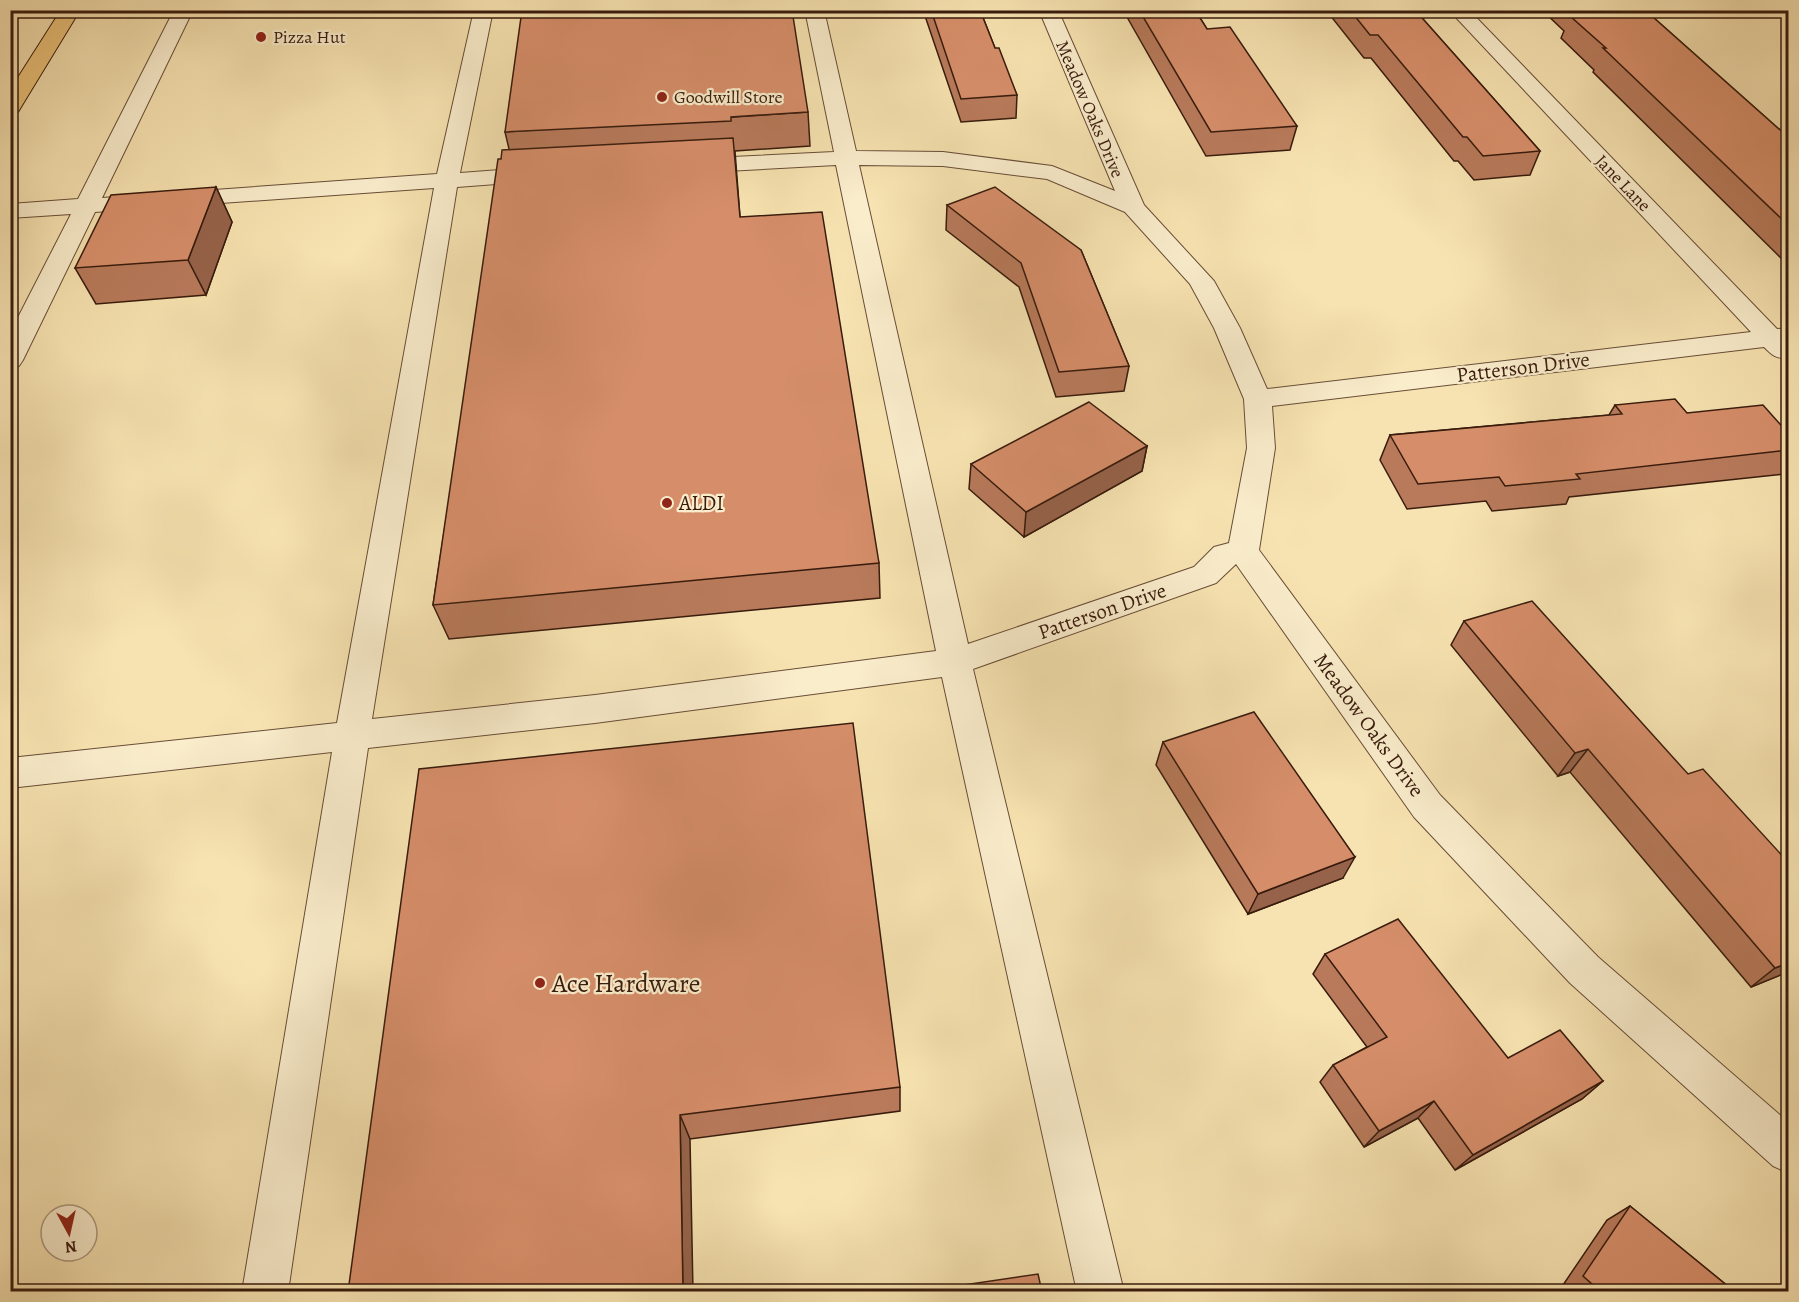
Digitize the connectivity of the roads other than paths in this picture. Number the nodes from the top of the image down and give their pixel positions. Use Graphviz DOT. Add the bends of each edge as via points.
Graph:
graph roads {
  1 [pos="71,10"];
  2 [pos="184,10"];
  3 [pos="483,10"];
  4 [pos="814,10"];
  5 [pos="1048,10"];
  6 [pos="1458,10"];
  7 [pos="11,104"];
  8 [pos="846,158"];
  9 [pos="670,167"];
  10 [pos="565,172"];
  11 [pos="447,179"];
  12 [pos="87,205"];
  13 [pos="1132,207"];
  14 [pos="10,211"];
  15 [pos="1782,343"];
  16 [pos="10,360"];
  17 [pos="1258,399"];
  18 [pos="1243,551"];
  19 [pos="955,662"];
  20 [pos="350,736"];
  21 [pos="10,773"];
  22 [pos="1788,1151"];
  23 [pos="265,1292"];
  24 [pos="1101,1292"];
  1 -- 7 [label="main road"];
  2 -- 12 [label="street"];
  3 -- 11 [label="street"];
  4 -- 8 [label="street"];
  5 -- 13 [label="street, Meadow Oaks Drive"];
  6 -- 15 [label="street, Jane Lane"];
  8 -- 9 [label="street, Meadow Oaks Drive"];
  8 -- 13 [label="street, Meadow Oaks Drive" via="943,159 1052,173"];
  8 -- 19 [label="street"];
  10 -- 11 [label="street"];
  11 -- 12 [label="street"];
  11 -- 20 [label="street"];
  12 -- 14 [label="street"];
  12 -- 16 [label="street"];
  13 -- 17 [label="street, Meadow Oaks Drive" via="1201,281"];
  15 -- 17 [label="street, Patterson Drive"];
  17 -- 18 [label="street, Meadow Oaks Drive" via="1261,448"];
  18 -- 19 [label="street, Patterson Drive" via="1225,555 1205,574"];
  18 -- 22 [label="street, Meadow Oaks Drive" via="1427,806 1584,970"];
  19 -- 20 [label="street, Patterson Drive" via="596,709"];
  19 -- 24 [label="street"];
  20 -- 21 [label="street, Patterson Drive"];
  20 -- 23 [label="street"];
}
